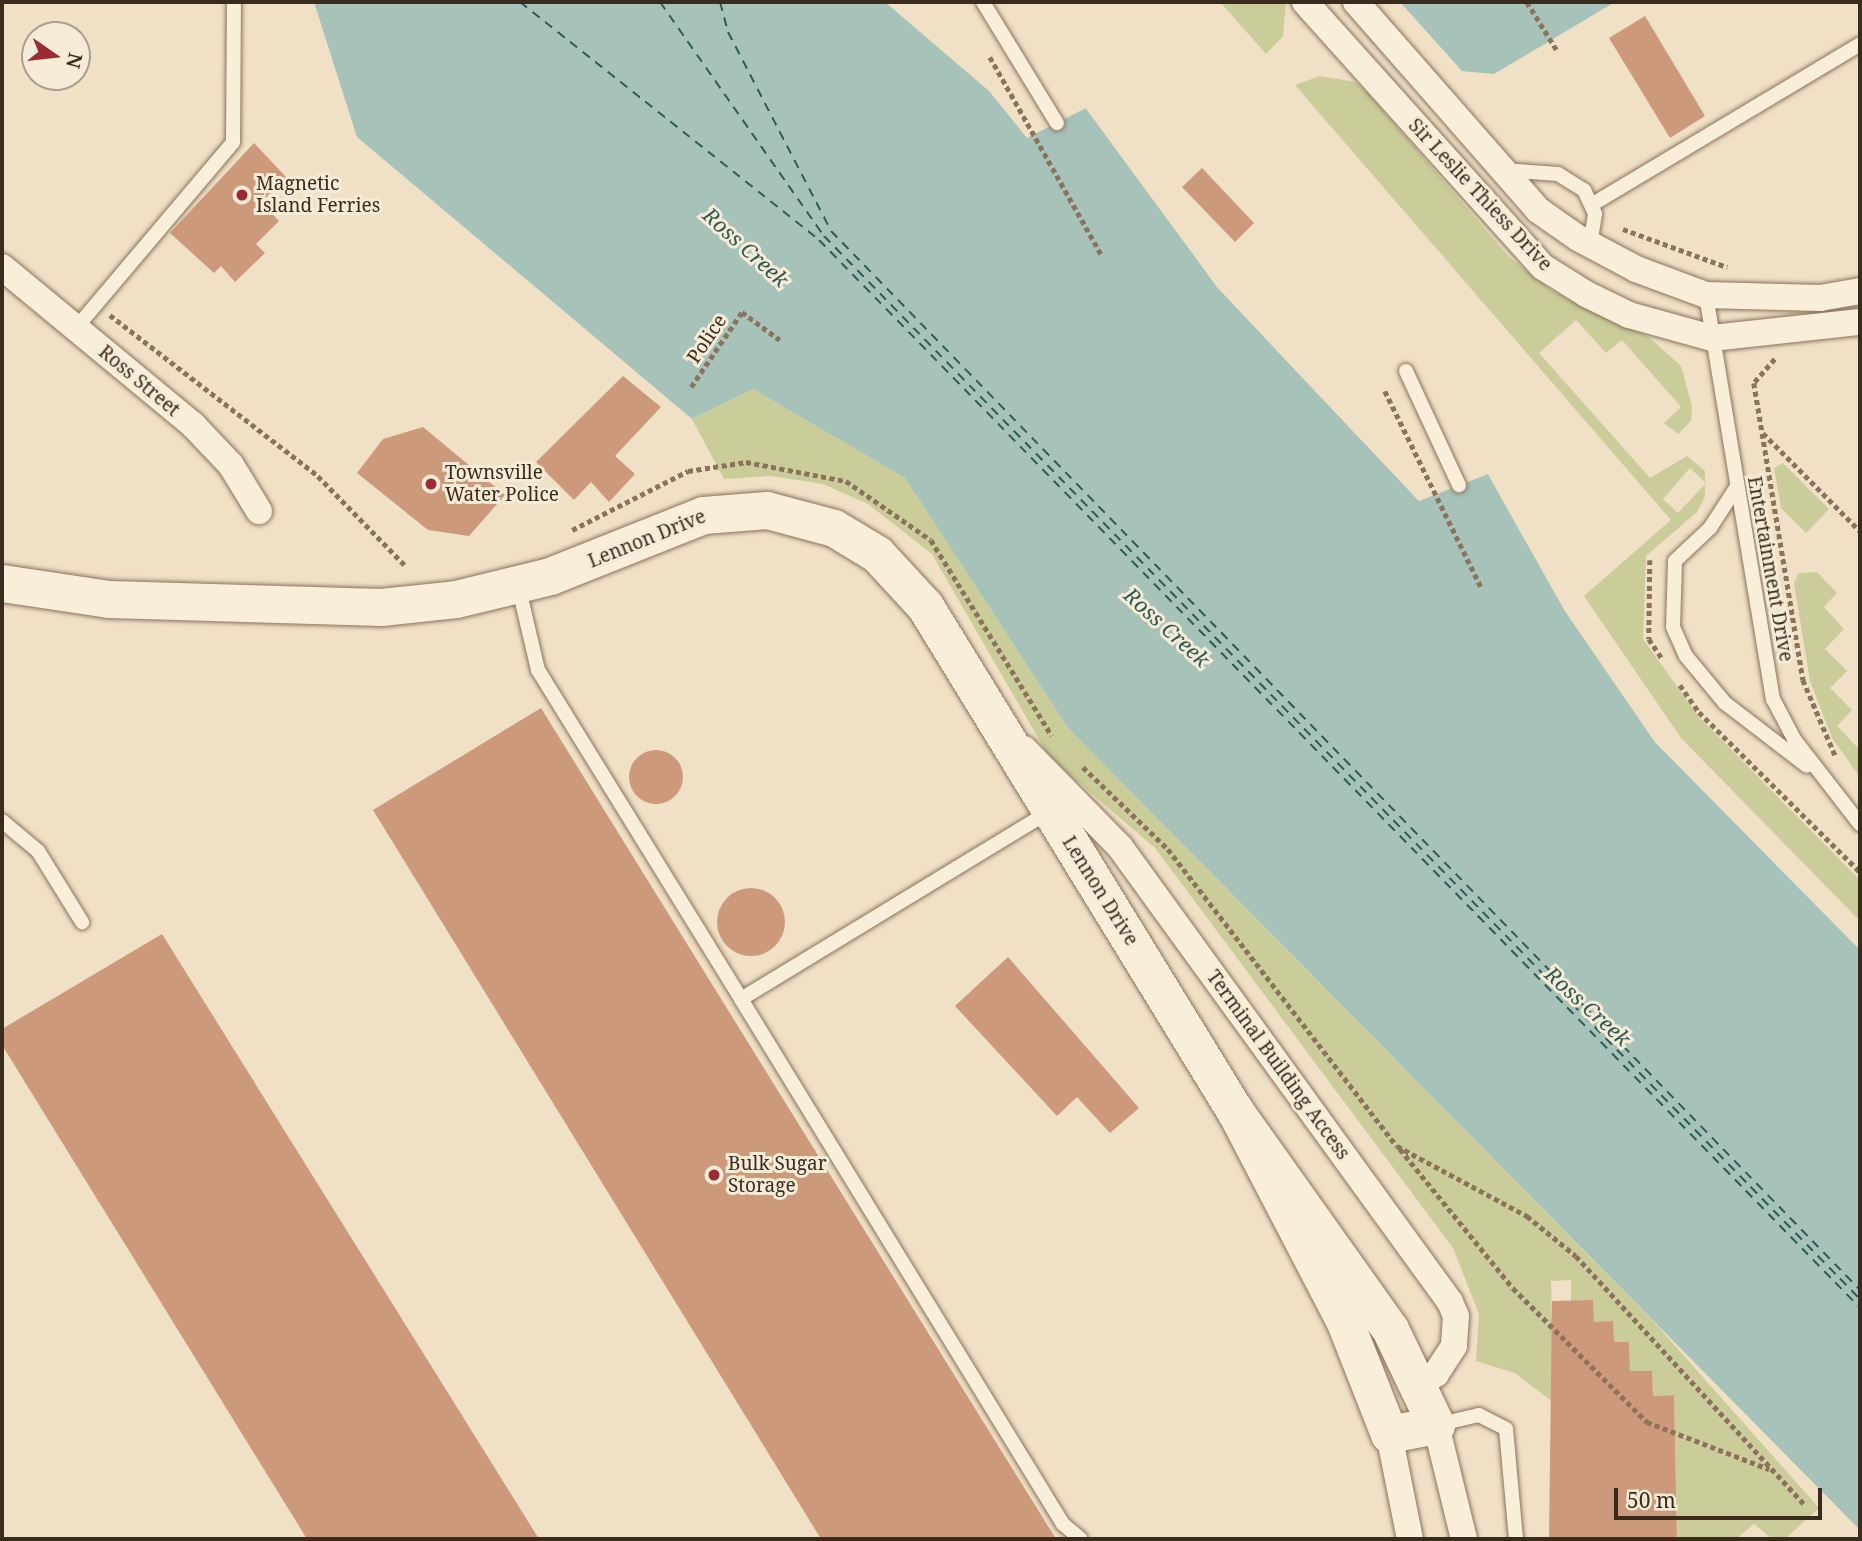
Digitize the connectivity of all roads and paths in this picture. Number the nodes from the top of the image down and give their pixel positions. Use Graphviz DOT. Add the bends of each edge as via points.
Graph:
graph roads {
  1 [pos="234,2"];
  2 [pos="983,2"];
  3 [pos="1305,2"];
  4 [pos="1356,2"];
  5 [pos="1527,2"];
  6 [pos="1860,44"];
  7 [pos="988,48"];
  8 [pos="1558,52"];
  9 [pos="1057,123"];
  10 [pos="1503,170"];
  11 [pos="1593,204"];
  12 [pos="1590,244"];
  13 [pos="1102,256"];
  14 [pos="2,267"];
  15 [pos="1860,291"];
  16 [pos="1706,295"];
  17 [pos="96,304"];
  18 [pos="1860,323"];
  19 [pos="76,328"];
  20 [pos="1712,338"];
  21 [pos="780,340"];
  22 [pos="1785,354"];
  23 [pos="1406,370"];
  24 [pos="691,387"];
  25 [pos="1385,391"];
  26 [pos="1762,432"];
  27 [pos="1459,485"];
  28 [pos="1736,488"];
  29 [pos="259,511"];
  30 [pos="1860,531"];
  31 [pos="562,536"];
  32 [pos="405,565"];
  33 [pos="2,583"];
  34 [pos="518,584"];
  35 [pos="1482,589"];
  36 [pos="997,724"];
  37 [pos="1061,745"];
  38 [pos="1080,764"];
  39 [pos="1843,764"];
  40 [pos="1819,775"];
  41 [pos="1051,812"];
  42 [pos="2,821"];
  43 [pos="1860,824"];
  44 [pos="82,922"];
  45 [pos="741,999"];
  46 [pos="1235,1111"];
  47 [pos="1397,1146"];
  48 [pos="1370,1378"];
  49 [pos="1420,1384"];
  50 [pos="1436,1425"];
  51 [pos="1389,1434"];
  52 [pos="1769,1469"];
  53 [pos="1804,1504"];
  54 [pos="1081,1539"];
  55 [pos="1410,1539"];
  56 [pos="1464,1539"];
  57 [pos="1516,1539"];
  1 -- 17 [label="lane" via="233,142"];
  2 -- 9 [label="lane"];
  3 -- 20 [label="street, Sir Leslie Thiess Drive" via="1543,267 1629,315"];
  4 -- 10 [label="street, Sir Leslie Thiess Drive"];
  5 -- 8 [label="path"];
  6 -- 11 [label="lane"];
  7 -- 13 [label="path"];
  10 -- 11 [label="lane" via="1558,174"];
  10 -- 12 [label="street, Sir Leslie Thiess Drive" via="1538,210"];
  11 -- 12 [label="lane"];
  12 -- 16 [label="street, Sir Leslie Thiess Drive"];
  14 -- 19 [label="street, Ross Street"];
  15 -- 16 [label="street, Sir Leslie Thiess Drive" via="1820,298"];
  16 -- 20 [label="lane, Entertainment Drive"];
  17 -- 19 [label="lane"];
  17 -- 32 [label="path" via="318,476"];
  18 -- 20 [label="street, Sir Leslie Thiess Drive"];
  19 -- 29 [label="street, Ross Street" via="211,443"];
  20 -- 28 [label="lane, Entertainment Drive"];
  21 -- 24 [label="path, Police" via="742,312"];
  22 -- 26 [label="path" via="1754,383"];
  23 -- 27 [label="lane"];
  25 -- 35 [label="path"];
  26 -- 30 [label="path"];
  26 -- 39 [label="path" via="1803,680"];
  28 -- 40 [label="lane, Entertainment Drive" via="1773,699"];
  28 -- 40 [label="lane" via="1710,527 1675,561 1673,627 1686,656 1725,703"];
  31 -- 37 [label="path" via="688,471 746,463 846,481 932,540"];
  33 -- 34 [label="street, Lennon Drive" via="84,597 357,608 456,599"];
  34 -- 36 [label="street, Lennon Drive" via="703,515 746,509 810,519 856,538 895,569"];
  34 -- 45 [label="lane" via="538,670"];
  36 -- 41 [label="street, Lennon Drive"];
  36 -- 49 [label="street, Terminal Building Access" via="1120,847 1450,1302 1457,1322 1454,1346 1436,1374"];
  38 -- 47 [label="path" via="1168,849"];
  40 -- 43 [label="lane, Entertainment Drive"];
  41 -- 45 [label="lane"];
  41 -- 46 [label="street, Lennon Drive"];
  42 -- 44 [label="lane" via="38,851"];
  45 -- 54 [label="lane" via="1063,1524"];
  46 -- 48 [label="street, Lennon Drive"];
  46 -- 49 [label="street, Lennon Drive" via="1390,1329"];
  47 -- 52 [label="path" via="1527,1216 1576,1256"];
  47 -- 52 [label="path" via="1513,1288 1647,1422"];
  48 -- 49 [label="street" via="1396,1386"];
  48 -- 51 [label="street, Lennon Drive"];
  49 -- 50 [label="street, Lennon Drive"];
  50 -- 51 [label="street"];
  50 -- 56 [label="street, Lennon Drive"];
  50 -- 57 [label="lane" via="1479,1415 1506,1429"];
  51 -- 55 [label="street, Lennon Drive"];
  52 -- 53 [label="path"];
}
